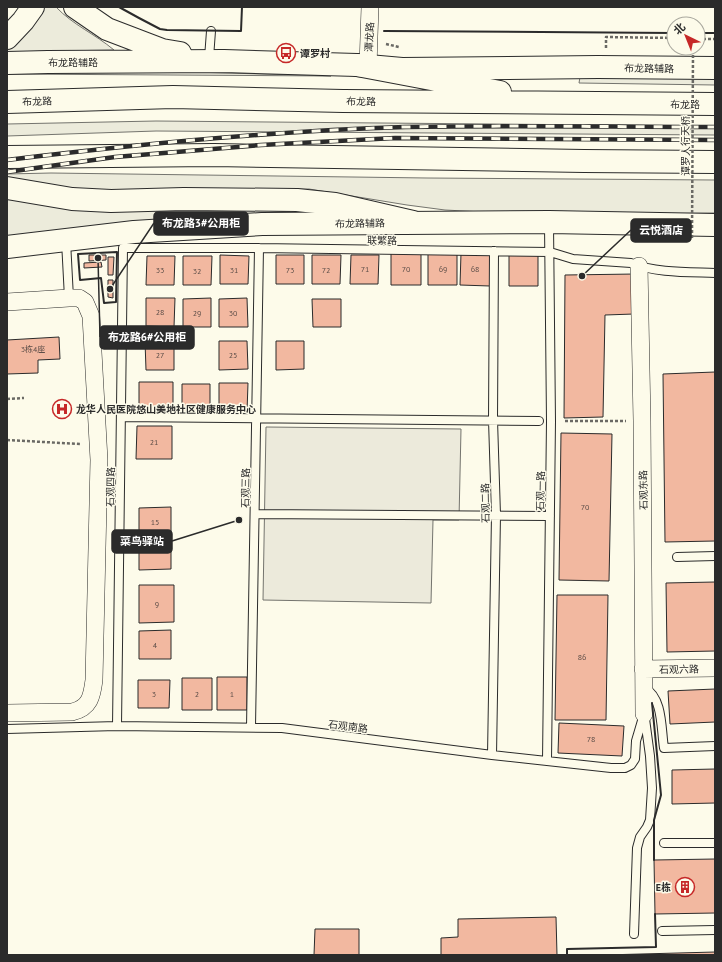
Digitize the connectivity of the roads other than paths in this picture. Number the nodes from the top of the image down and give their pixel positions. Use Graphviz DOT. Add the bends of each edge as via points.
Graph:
graph roads {
  1 [pos="33,7"];
  2 [pos="75,7"];
  3 [pos="370,7"];
  4 [pos="211,31"];
  5 [pos="7,38"];
  6 [pos="217,60"];
  7 [pos="7,63"];
  8 [pos="363,66"];
  9 [pos="715,68"];
  10 [pos="7,102"];
  11 [pos="558,103"];
  12 [pos="715,104"];
  13 [pos="7,158"];
  14 [pos="715,162"];
  15 [pos="7,188"];
  16 [pos="413,222"];
  17 [pos="549,222"];
  18 [pos="715,224"];
  19 [pos="66,240"];
  20 [pos="7,247"];
  21 [pos="123,248"];
  22 [pos="259,248"];
  23 [pos="494,251"];
  24 [pos="550,252"];
  25 [pos="639,266"];
  26 [pos="715,274"];
  27 [pos="69,298"];
  28 [pos="7,302"];
  29 [pos="121,417"];
  30 [pos="256,418"];
  31 [pos="493,420"];
  32 [pos="539,421"];
  33 [pos="255,514"];
  34 [pos="496,515"];
  35 [pos="550,516"];
  36 [pos="715,556"];
  37 [pos="677,557"];
  38 [pos="715,668"];
  39 [pos="644,669"];
  40 [pos="643,687"];
  41 [pos="7,713"];
  42 [pos="644,714"];
  43 [pos="118,726"];
  44 [pos="251,727"];
  45 [pos="7,729"];
  46 [pos="715,746"];
  47 [pos="492,755"];
  48 [pos="547,761"];
  49 [pos="664,843"];
  50 [pos="715,843"];
  51 [pos="662,930"];
  52 [pos="715,930"];
  53 [pos="634,934"];
  1 -- 5 [label="main road"];
  2 -- 6 [label="main road" via="107,29 162,50"];
  3 -- 8 [label="street, 潭龙路"];
  4 -- 6 [label="lane"];
  6 -- 7 [label="main road, 布龙路辅路"];
  6 -- 8 [label="main road, 布龙路辅路"];
  8 -- 9 [label="main road, 布龙路辅路" via="402,69"];
  8 -- 11 [label="main road"];
  10 -- 11 [label="main road, 布龙路" via="173,97"];
  11 -- 12 [label="main road, 布龙路"];
  13 -- 14 [label="main road" via="214,155"];
  15 -- 16 [label="main road" via="72,199 111,201 297,200 335,204"];
  16 -- 17 [label="main road, 布龙路辅路"];
  16 -- 19 [label="main road, 布龙路辅路" via="262,224 134,232"];
  17 -- 18 [label="main road, 布龙路辅路"];
  17 -- 24 [label="lane, 石观一路"];
  19 -- 20 [label="main road, 布龙路辅路"];
  19 -- 27 [label="lane"];
  21 -- 22 [label="lane, 联繁路"];
  21 -- 29 [label="lane, 石观四路"];
  22 -- 23 [label="lane, 联繁路"];
  22 -- 30 [label="lane, 石观三路"];
  23 -- 24 [label="lane, 联繁路"];
  23 -- 31 [label="lane, 石观二路"];
  24 -- 25 [label="lane, 联繁路" via="573,259 631,262"];
  24 -- 35 [label="lane, 石观一路"];
  25 -- 26 [label="lane, 联繁路"];
  25 -- 39 [label="street, 石观东路"];
  27 -- 28 [label="street"];
  27 -- 41 [label="street" via="79,298 85,302 91,316 99,445 94,684 91,697 80,710"];
  29 -- 30 [label="lane"];
  29 -- 43 [label="lane, 石观四路"];
  30 -- 31 [label="lane"];
  30 -- 33 [label="lane, 石观三路"];
  31 -- 32 [label="lane"];
  31 -- 34 [label="lane, 石观二路"];
  33 -- 34 [label="lane"];
  33 -- 44 [label="lane, 石观三路"];
  34 -- 35 [label="lane"];
  34 -- 47 [label="lane, 石观二路"];
  35 -- 48 [label="lane, 石观一路"];
  36 -- 37 [label="lane"];
  38 -- 39 [label="street, 石观六路"];
  39 -- 40 [label="street, 石观东路"];
  40 -- 42 [label="street, 石观东路"];
  40 -- 46 [label="lane" via="652,694 658,705 664,748"];
  42 -- 48 [label="lane, 石观南路" via="636,741 635,759 625,768"];
  42 -- 53 [label="lane" via="652,788 650,820 637,848"];
  43 -- 44 [label="lane, 石观南路"];
  43 -- 45 [label="lane, 石观南路"];
  44 -- 47 [label="lane, 石观南路" via="312,731"];
  47 -- 48 [label="lane, 石观南路"];
  49 -- 50 [label="lane"];
  51 -- 52 [label="lane"];
}
